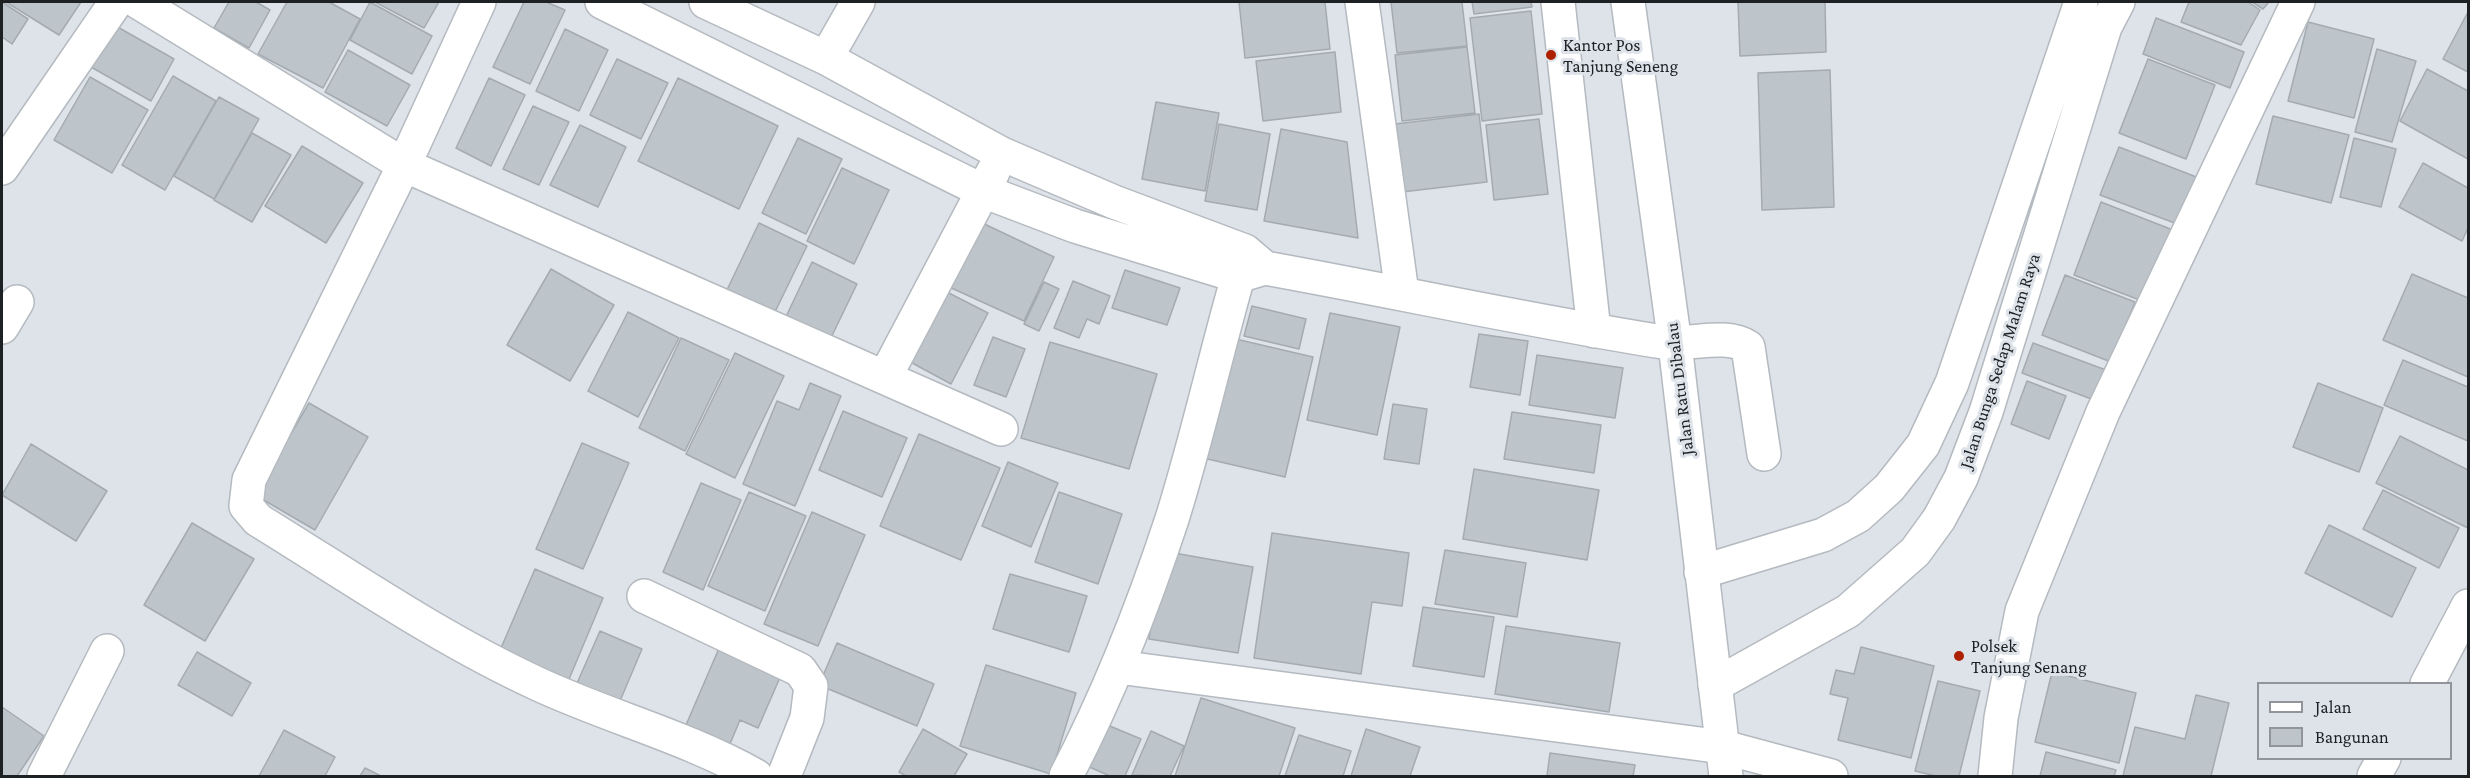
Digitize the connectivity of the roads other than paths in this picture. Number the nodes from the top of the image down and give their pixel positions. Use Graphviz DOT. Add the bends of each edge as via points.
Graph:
graph roads {
  1 [pos="116,2"];
  2 [pos="138,2"];
  3 [pos="479,2"];
  4 [pos="602,2"];
  5 [pos="706,2"];
  6 [pos="858,2"];
  7 [pos="1362,2"];
  8 [pos="1558,2"];
  9 [pos="1629,2"];
  10 [pos="2081,2"];
  11 [pos="2118,2"];
  12 [pos="2298,2"];
  13 [pos="825,58"];
  14 [pos="1002,154"];
  15 [pos="404,165"];
  16 [pos="2,168"];
  17 [pos="983,191"];
  18 [pos="1249,265"];
  19 [pos="1402,293"];
  20 [pos="1594,331"];
  21 [pos="1675,344"];
  22 [pos="885,377"];
  23 [pos="1001,429"];
  24 [pos="1764,454"];
  25 [pos="1701,572"];
  26 [pos="644,596"];
  27 [pos="2469,606"];
  28 [pos="107,651"];
  29 [pos="1118,667"];
  30 [pos="2428,682"];
  31 [pos="1715,685"];
  32 [pos="2383,760"];
  33 [pos="1724,762"];
  34 [pos="44,777"];
  35 [pos="756,777"];
  36 [pos="784,777"];
  37 [pos="1066,777"];
  38 [pos="1831,777"];
  39 [pos="1995,777"];
  40 [pos="2374,777"];
  1 -- 16 [label="street"];
  2 -- 15 [label="street"];
  3 -- 15 [label="street"];
  4 -- 17 [label="street"];
  5 -- 13 [label="street"];
  6 -- 13 [label="street"];
  7 -- 19 [label="street"];
  8 -- 20 [label="street"];
  9 -- 21 [label="street, Jalan Ratu Dibalau"];
  10 -- 25 [label="street, Jalan Bunga Sedap Malam Raya" via="1952,383 1923,445 1889,488 1858,516 1823,535"];
  11 -- 31 [label="street, Jalan Bunga Sedap Malam Raya" via="2105,27 1986,412 1961,478 1939,519 1915,552 1848,611"];
  12 -- 39 [label="street" via="2103,412 2022,611 2001,718"];
  13 -- 14 [label="street"];
  14 -- 17 [label="street"];
  14 -- 18 [label="street"];
  15 -- 22 [label="street"];
  15 -- 35 [label="street" via="249,480 246,506 258,520 494,663 539,685 647,726"];
  17 -- 18 [label="street" via="1076,226"];
  17 -- 22 [label="street"];
  18 -- 19 [label="street"];
  18 -- 29 [label="street" via="1172,519"];
  19 -- 20 [label="street"];
  20 -- 21 [label="street"];
  21 -- 24 [label="street" via="1737,340 1748,347"];
  21 -- 25 [label="street, Jalan Ratu Dibalau"];
  22 -- 23 [label="street"];
  25 -- 31 [label="street, Jalan Ratu Dibalau"];
  26 -- 36 [label="street" via="800,670 811,686 807,718"];
  27 -- 30 [label="street"];
  28 -- 34 [label="street"];
  29 -- 33 [label="street"];
  29 -- 37 [label="street"];
  31 -- 33 [label="street, Jalan Ratu Dibalau"];
  32 -- 40 [label="street"];
  33 -- 38 [label="street"];
}
